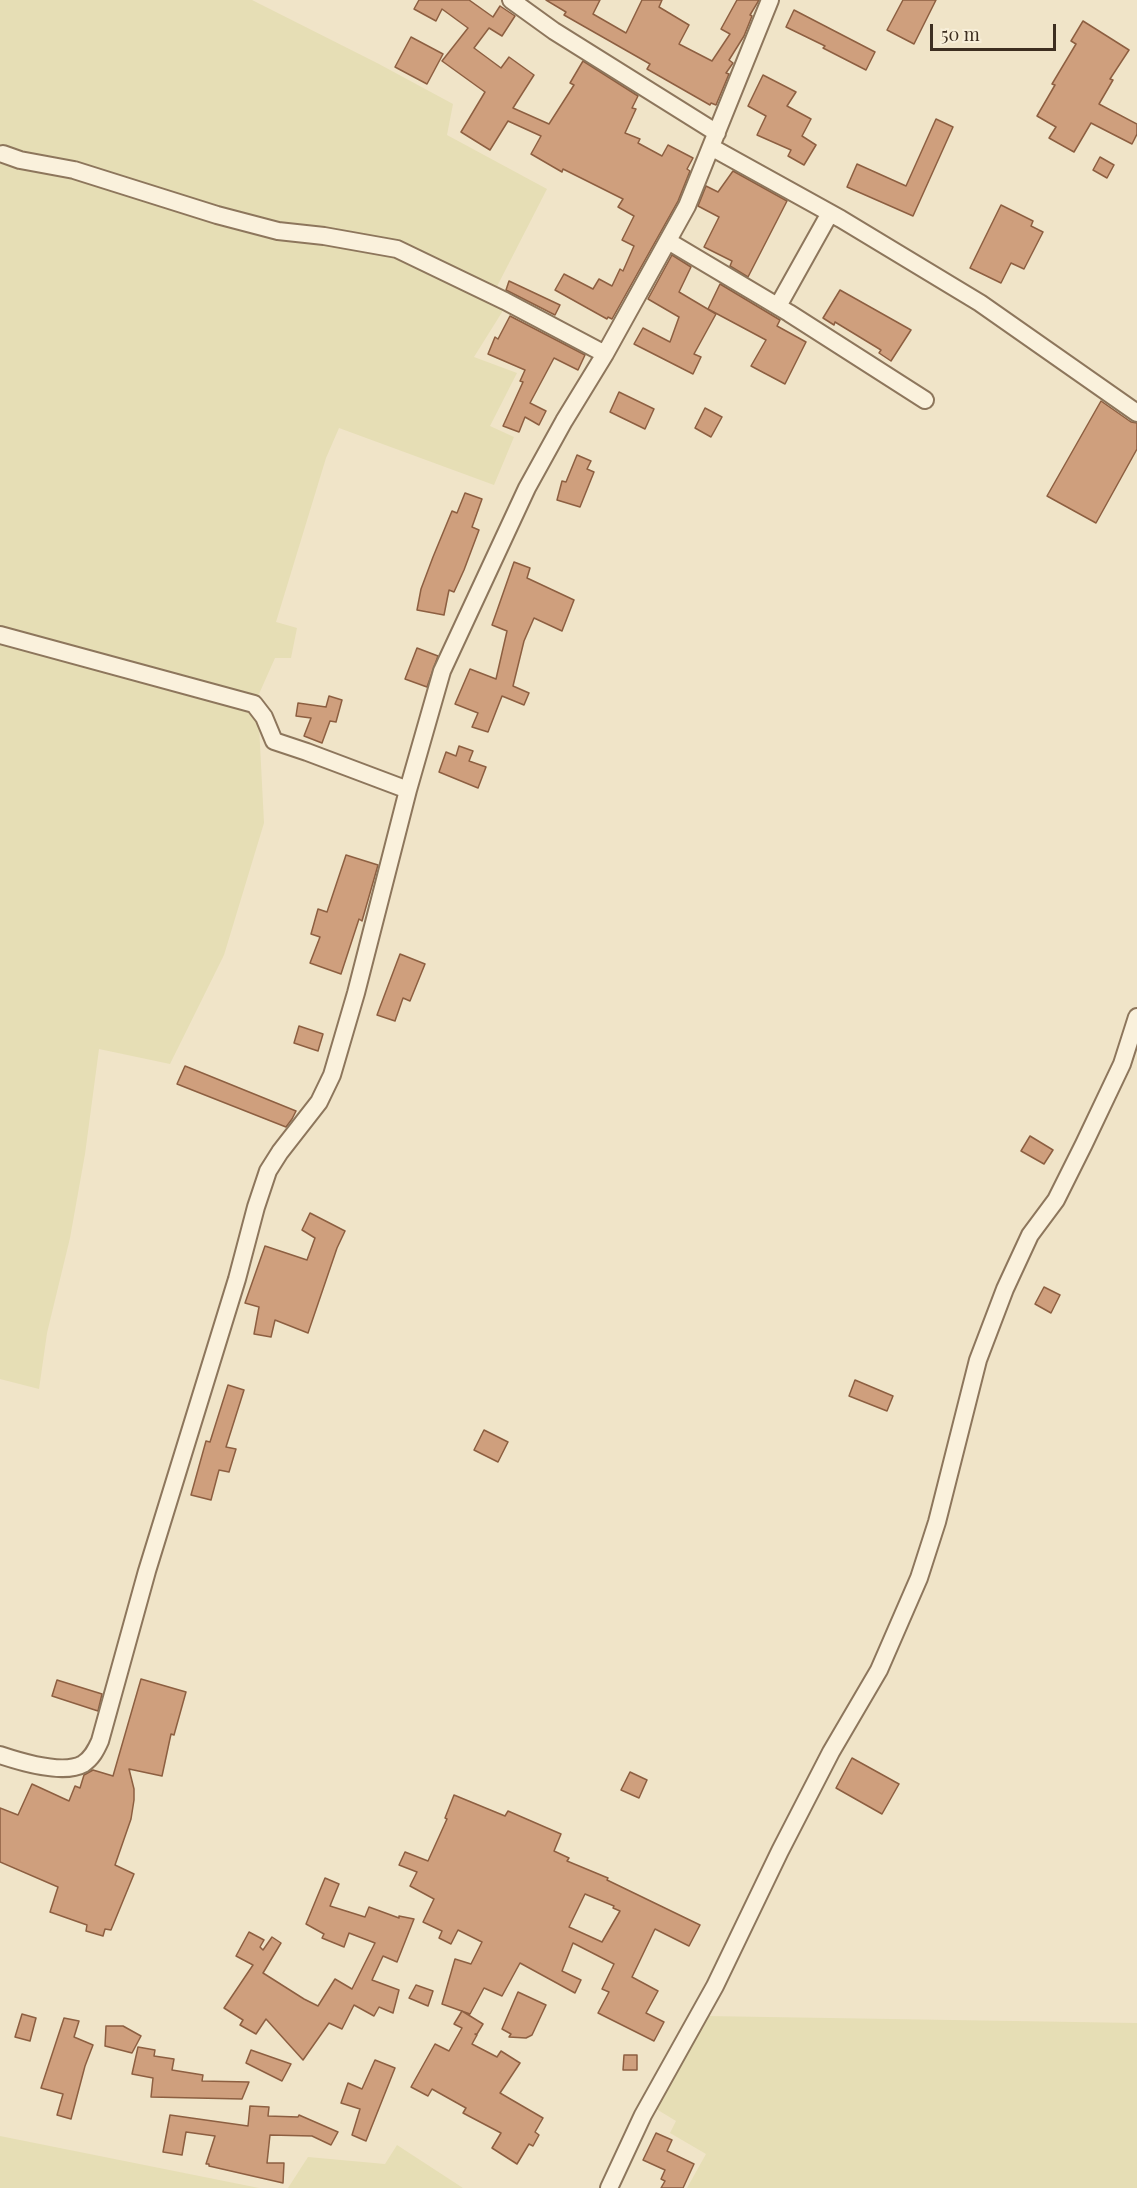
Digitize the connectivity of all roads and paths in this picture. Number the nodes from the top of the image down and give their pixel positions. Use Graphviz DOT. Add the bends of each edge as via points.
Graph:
graph roads {
  1 [pos="511,0"];
  2 [pos="770,0"];
  3 [pos="714,140"];
  4 [pos="3,154"];
  5 [pos="830,213"];
  6 [pos="668,241"];
  7 [pos="778,306"];
  8 [pos="605,354"];
  9 [pos="925,400"];
  10 [pos="1137,413"];
  11 [pos="0,634"];
  12 [pos="408,790"];
  13 [pos="1137,1017"];
  14 [pos="0,1755"];
  15 [pos="609,2188"];
  1 -- 3 [label="street"];
  2 -- 3 [label="street"];
  3 -- 5 [label="street"];
  3 -- 6 [label="street"];
  4 -- 8 [label="street" via="74,170 278,231 397,249"];
  5 -- 7 [label="street"];
  5 -- 10 [label="street" via="980,303"];
  6 -- 7 [label="street"];
  6 -- 8 [label="street"];
  7 -- 9 [label="street"];
  8 -- 12 [label="street" via="532,478 442,671"];
  11 -- 12 [label="street" via="254,704 274,741"];
  12 -- 14 [label="street" via="332,1075 320,1102 268,1171 255,1208 100,1742 82,1764 60,1768"];
  13 -- 15 [label="street" via="1122,1064 1084,1144 1056,1200 1030,1235 1005,1289 978,1360 919,1578 879,1671 831,1752"];
}
